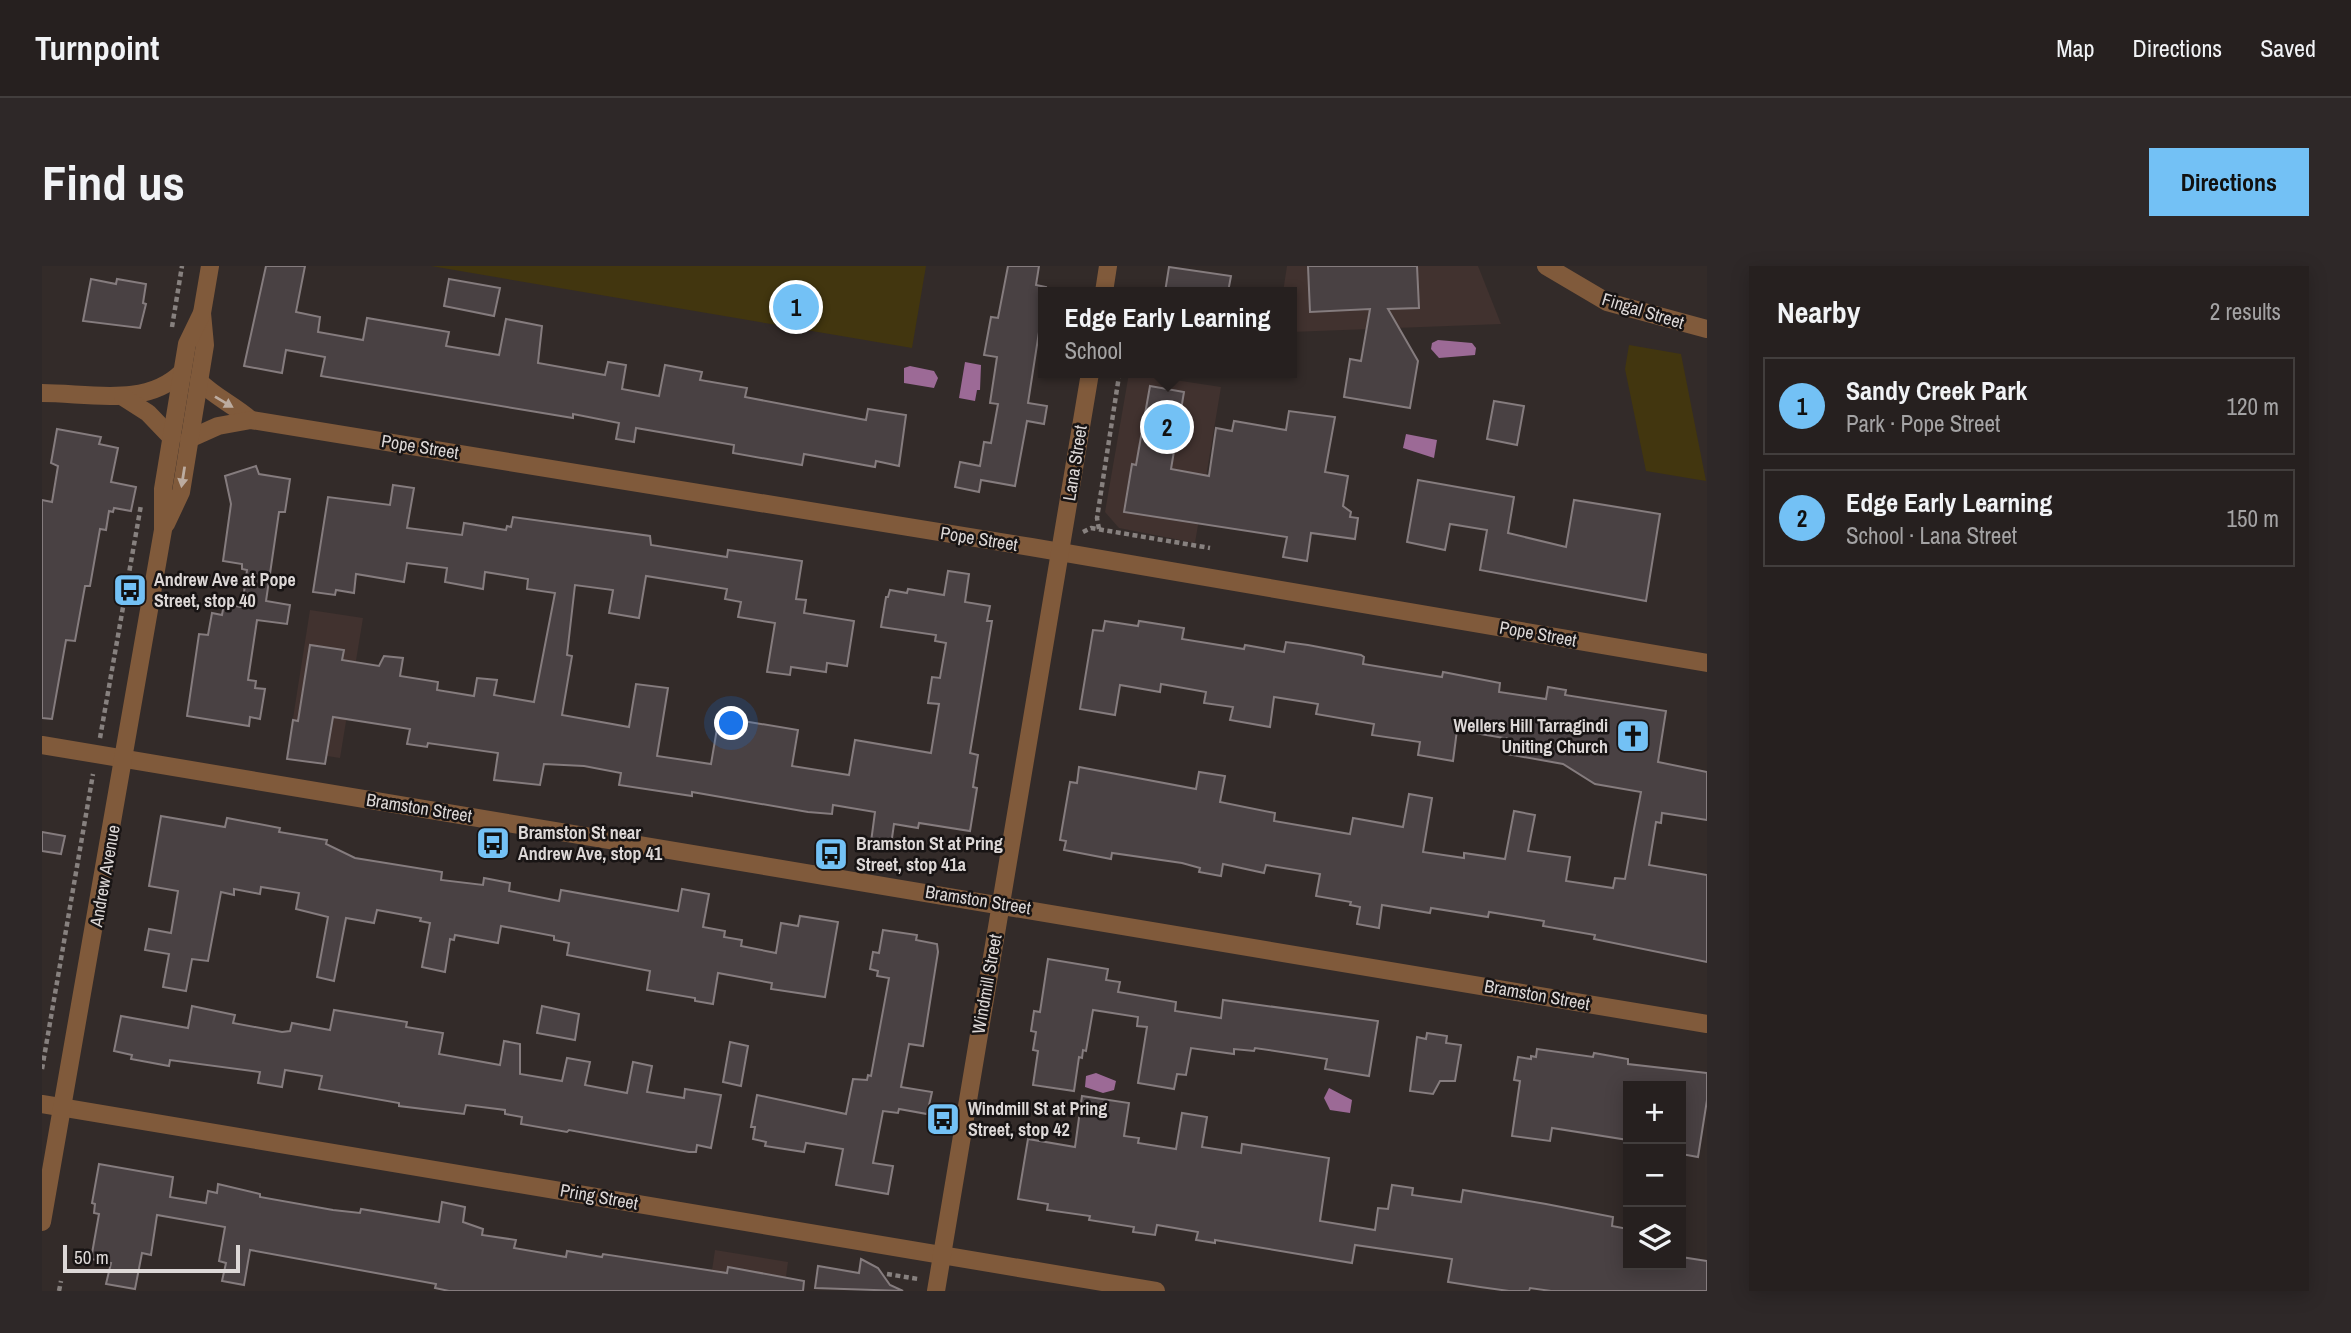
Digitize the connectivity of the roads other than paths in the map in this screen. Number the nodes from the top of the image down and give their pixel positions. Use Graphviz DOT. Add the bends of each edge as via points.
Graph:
graph roads {
  1 [pos="210,266"];
  2 [pos="1108,266"];
  3 [pos="1546,266"];
  4 [pos="1105,287"];
  5 [pos="202,313"];
  6 [pos="1707,329"];
  7 [pos="182,372"];
  8 [pos="1089,378"];
  9 [pos="42,380"];
  10 [pos="199,381"];
  11 [pos="42,393"];
  12 [pos="74,393"];
  13 [pos="123,397"];
  14 [pos="251,420"];
  15 [pos="171,437"];
  16 [pos="189,439"];
  17 [pos="163,530"];
  18 [pos="1060,552"];
  19 [pos="1707,663"];
  20 [pos="42,744"];
  21 [pos="125,759"];
  22 [pos="1000,903"];
  23 [pos="1707,1024"];
  24 [pos="42,1104"];
  25 [pos="65,1107"];
  26 [pos="42,1222"];
  27 [pos="942,1254"];
  28 [pos="936,1291"];
  29 [pos="1156,1291"];
  1 -- 5 [label="street, Andrew Avenue"];
  2 -- 4 [label="street"];
  3 -- 6 [label="street, Fingal Street" via="1607,302"];
  5 -- 7 [label="street, Andrew Avenue" via="187,344"];
  5 -- 10 [label="street, Andrew Avenue" via="205,345"];
  7 -- 13 [label="street" via="154,391"];
  7 -- 15 [label="street, Andrew Avenue"];
  8 -- 18 [label="street, Lana Street"];
  9 -- 12 [label="street"];
  10 -- 14 [label="street, Pope Street, one-way"];
  10 -- 16 [label="street, Andrew Avenue"];
  11 -- 12 [label="street"];
  12 -- 13 [label="street"];
  13 -- 15 [label="street" via="148,413"];
  14 -- 16 [label="street, Pope Street" via="218,426"];
  14 -- 18 [label="street, Pope Street"];
  15 -- 17 [label="street, Andrew Avenue" via="163,489"];
  16 -- 17 [label="street, Andrew Avenue, one-way" via="181,492"];
  17 -- 21 [label="street, Andrew Avenue"];
  18 -- 19 [label="street, Pope Street"];
  18 -- 22 [label="street, Windmill Street"];
  20 -- 21 [label="street, Bramston Street"];
  21 -- 22 [label="street, Bramston Street"];
  21 -- 25 [label="street, Andrew Avenue"];
  22 -- 23 [label="street, Bramston Street"];
  22 -- 27 [label="street, Windmill Street"];
  24 -- 25 [label="street, Pring Street"];
  25 -- 26 [label="street, Andrew Avenue"];
  25 -- 27 [label="street, Pring Street"];
  27 -- 28 [label="street, Windmill Street"];
  27 -- 29 [label="street, Pring Street"];
}
